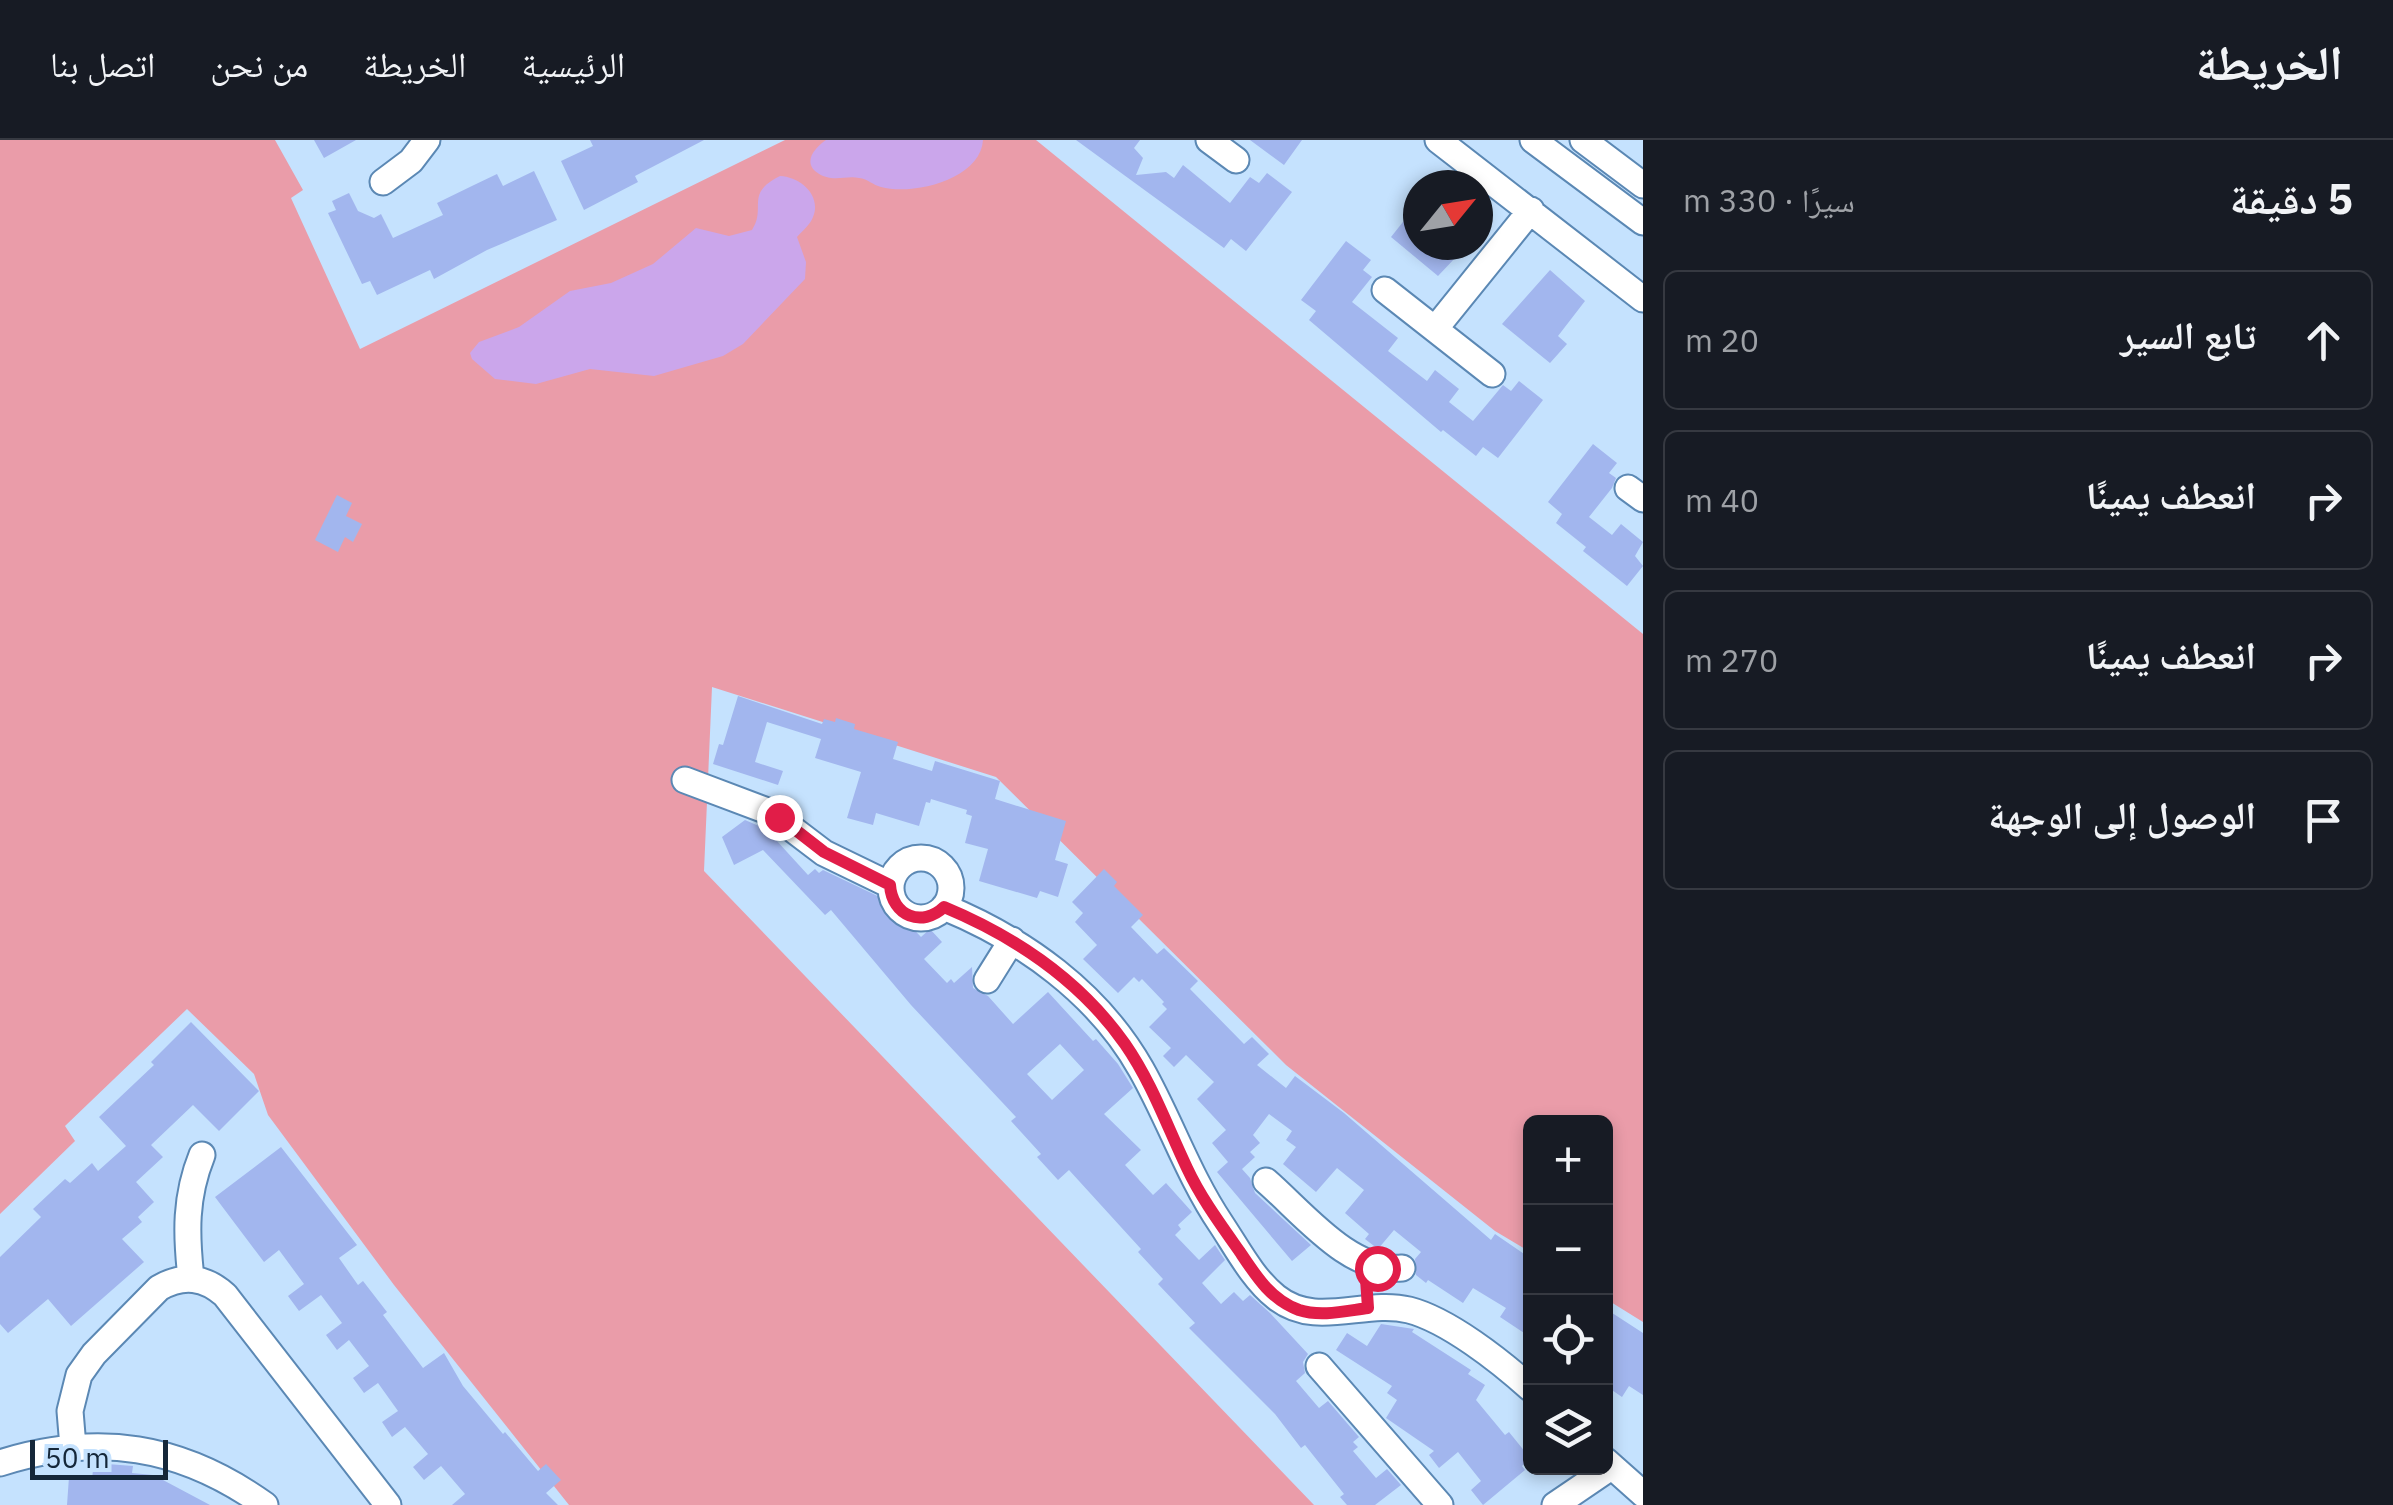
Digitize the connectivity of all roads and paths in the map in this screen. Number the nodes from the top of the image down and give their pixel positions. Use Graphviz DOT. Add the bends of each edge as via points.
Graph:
graph roads {
  1 [pos="427,140"];
  2 [pos="1209,140"];
  3 [pos="1438,140"];
  4 [pos="1533,140"];
  5 [pos="1582,140"];
  6 [pos="1236,160"];
  7 [pos="383,182"];
  8 [pos="1643,185"];
  9 [pos="1531,210"];
  10 [pos="1643,222"];
  11 [pos="1385,290"];
  12 [pos="1643,299"];
  13 [pos="1435,329"];
  14 [pos="1492,374"];
  15 [pos="685,780"];
  16 [pos="890,885"];
  17 [pos="944,907"];
  18 [pos="1012,940"];
  19 [pos="988,980"];
  20 [pos="202,1154"];
  21 [pos="1266,1181"];
  22 [pos="1365,1264"];
  23 [pos="1402,1268"];
  24 [pos="191,1278"];
  25 [pos="1368,1308"];
  26 [pos="1320,1366"];
  27 [pos="1526,1385"];
  28 [pos="73,1447"];
  29 [pos="0,1463"];
  30 [pos="1613,1468"];
  31 [pos="1594,1475"];
  32 [pos="1643,1494"];
  33 [pos="265,1505"];
  34 [pos="388,1505"];
  35 [pos="1440,1505"];
  36 [pos="1555,1505"];
  1 -- 7 [label="street"];
  2 -- 6 [label="street"];
  3 -- 9 [label="street"];
  4 -- 10 [label="street"];
  5 -- 8 [label="street"];
  9 -- 12 [label="street"];
  9 -- 13 [label="street"];
  11 -- 13 [label="street"];
  13 -- 14 [label="street"];
  15 -- 16 [label="street" via="770,812 824,852"];
  16 -- 17 [label="street" via="894,904 910,916 928,917"];
  16 -- 17 [label="street" via="907,860 936,862 951,888"];
  17 -- 18 [label="street"];
  18 -- 19 [label="street"];
  18 -- 25 [label="street" via="1073,986 1124,1042 1195,1184 1264,1286 1286,1304 1314,1313"];
  20 -- 24 [label="street" via="187,1205"];
  21 -- 22 [label="street"];
  22 -- 23 [label="street"];
  22 -- 25 [label="street"];
  24 -- 28 [label="street" via="159,1288 86,1364 71,1398"];
  24 -- 34 [label="street" via="225,1296"];
  25 -- 27 [label="street" via="1426,1316"];
  26 -- 35 [label="street"];
  28 -- 29 [label="street"];
  28 -- 33 [label="street" via="131,1448 174,1458 216,1473"];
  30 -- 32 [label="street"];
  31 -- 36 [label="street"];
}
